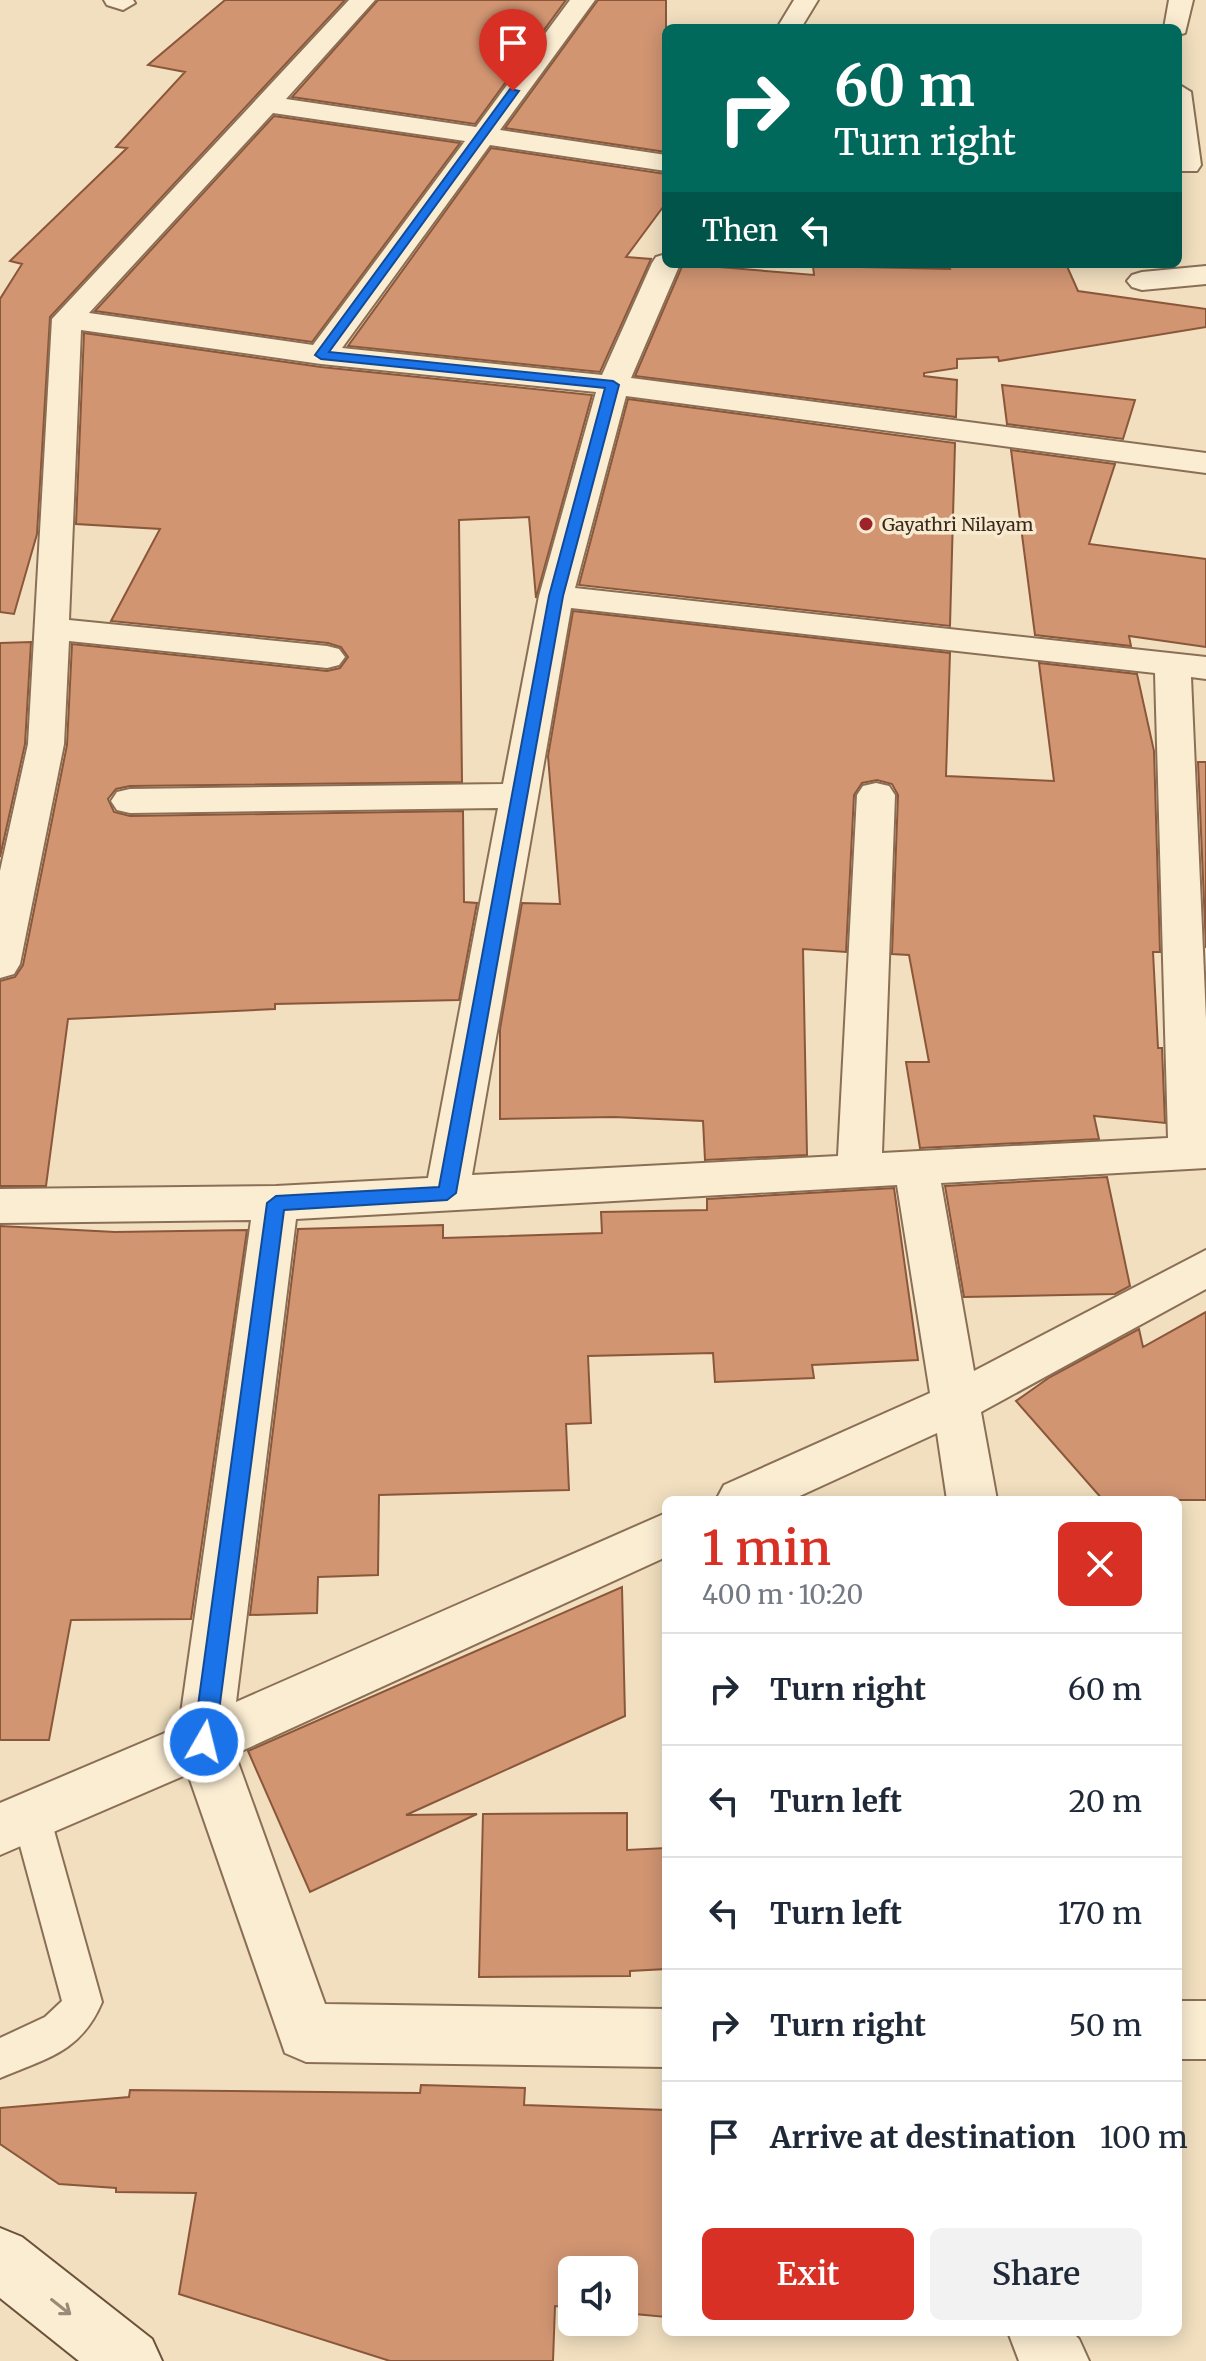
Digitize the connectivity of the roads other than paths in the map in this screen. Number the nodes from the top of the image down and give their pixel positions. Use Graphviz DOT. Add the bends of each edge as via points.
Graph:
graph roads {
  1 [pos="363,0"];
  2 [pos="583,0"];
  3 [pos="806,0"];
  4 [pos="1181,0"];
  5 [pos="791,24"];
  6 [pos="1177,24"];
  7 [pos="267,104"];
  8 [pos="1182,116"];
  9 [pos="479,137"];
  10 [pos="662,162"];
  11 [pos="1190,165"];
  12 [pos="664,268"];
  13 [pos="1206,275"];
  14 [pos="1142,281"];
  15 [pos="67,319"];
  16 [pos="321,355"];
  17 [pos="613,385"];
  18 [pos="1206,463"];
  19 [pos="556,596"];
  20 [pos="54,629"];
  21 [pos="327,657"];
  22 [pos="1190,666"];
  23 [pos="499,735"];
  24 [pos="876,795"];
  25 [pos="504,796"];
  26 [pos="130,801"];
  27 [pos="0,964"];
  28 [pos="1198,1153"];
  29 [pos="916,1168"];
  30 [pos="859,1171"];
  31 [pos="447,1193"];
  32 [pos="276,1203"];
  33 [pos="0,1206"];
  34 [pos="1206,1268"];
  35 [pos="958,1402"];
  36 [pos="750,1496"];
  37 [pos="971,1496"];
  38 [pos="662,1536"];
  39 [pos="204,1742"];
  40 [pos="16,1822"];
  41 [pos="1182,2030"];
  42 [pos="1206,2030"];
  43 [pos="662,2038"];
  44 [pos="0,2058"];
  45 [pos="0,2259"];
  46 [pos="1041,2336"];
  47 [pos="130,2361"];
  48 [pos="1057,2361"];
  1 -- 7 [label="street"];
  2 -- 9 [label="street"];
  3 -- 5 [label="street"];
  4 -- 6 [label="street"];
  7 -- 9 [label="street"];
  7 -- 15 [label="street"];
  8 -- 11 [label="street"];
  9 -- 10 [label="street"];
  9 -- 16 [label="street"];
  12 -- 17 [label="street"];
  13 -- 14 [label="street"];
  15 -- 16 [label="street"];
  15 -- 20 [label="street"];
  16 -- 17 [label="street"];
  17 -- 18 [label="street"];
  17 -- 19 [label="street"];
  19 -- 22 [label="street"];
  19 -- 25 [label="street"];
  20 -- 21 [label="street"];
  20 -- 27 [label="street" via="46,744"];
  22 -- 28 [label="street"];
  23 -- 25 [label="street"];
  24 -- 30 [label="street"];
  25 -- 26 [label="street"];
  25 -- 31 [label="street"];
  28 -- 29 [label="street"];
  29 -- 30 [label="street"];
  29 -- 35 [label="street"];
  30 -- 31 [label="street"];
  31 -- 32 [label="street"];
  32 -- 33 [label="street"];
  32 -- 39 [label="street"];
  34 -- 35 [label="street"];
  35 -- 36 [label="street"];
  35 -- 37 [label="street"];
  38 -- 39 [label="street"];
  39 -- 40 [label="street"];
  39 -- 43 [label="street" via="306,2033"];
  40 -- 44 [label="lane" via="82,2002 77,2017 64,2029"];
  41 -- 42 [label="street"];
  45 -- 47 [label="street, one-way"];
  46 -- 48 [label="street" via="1049,2357"];
}
